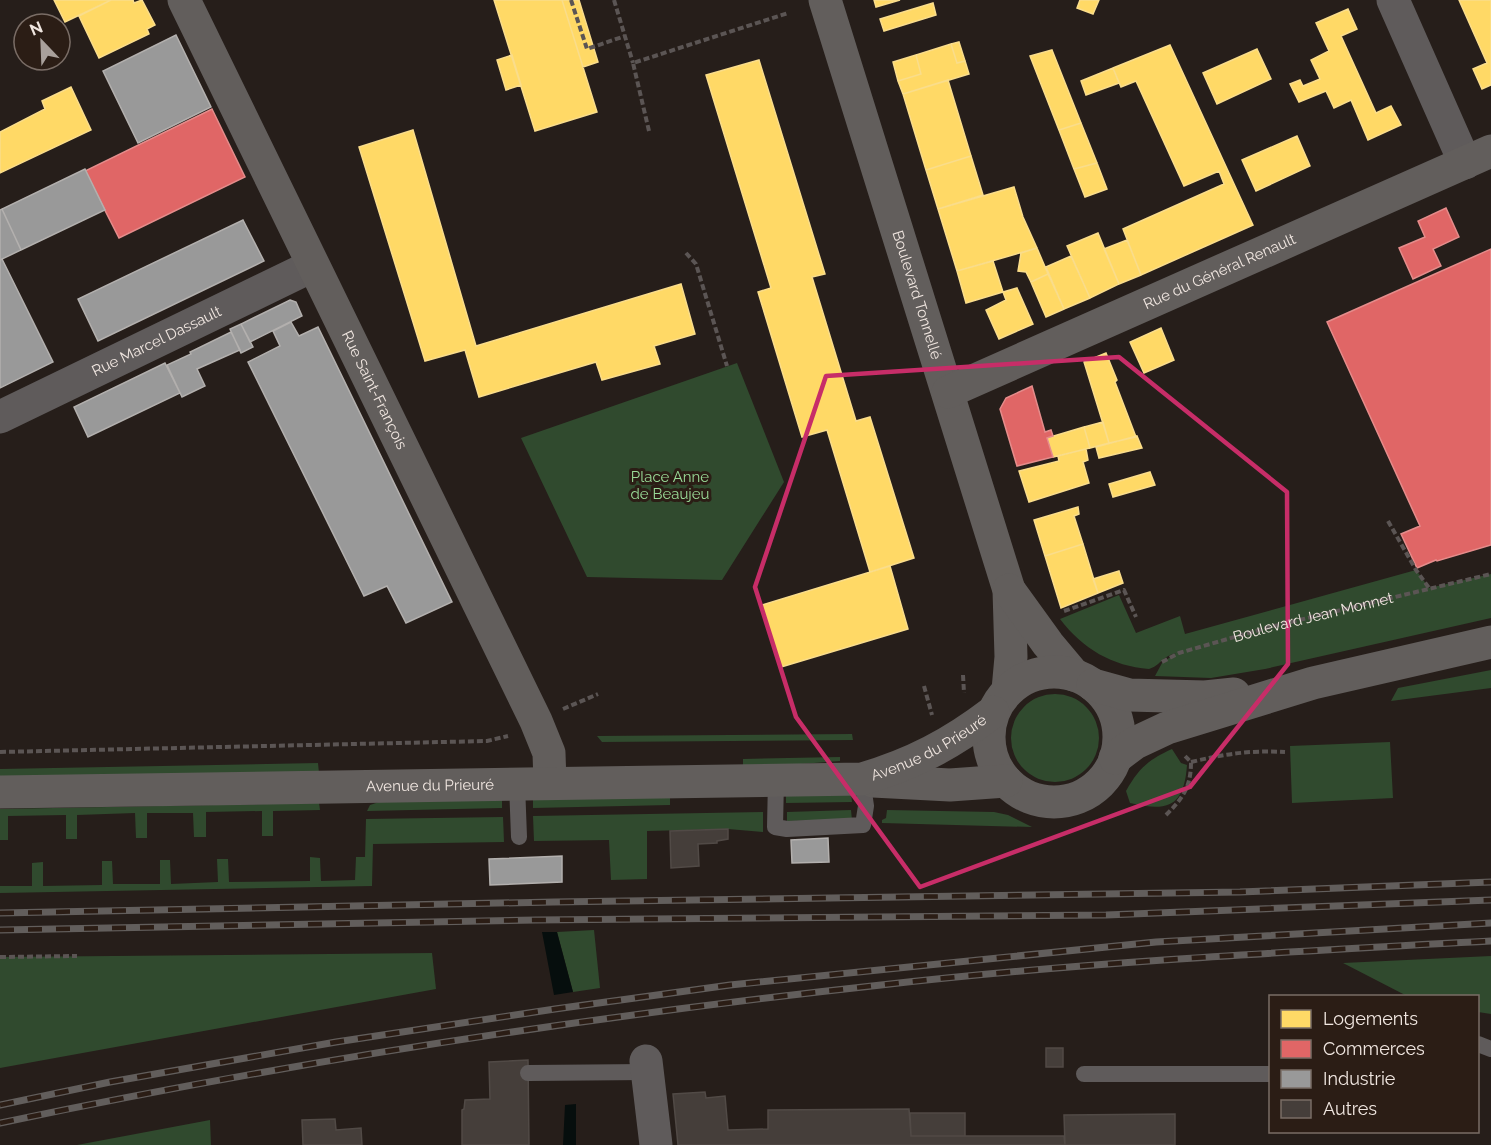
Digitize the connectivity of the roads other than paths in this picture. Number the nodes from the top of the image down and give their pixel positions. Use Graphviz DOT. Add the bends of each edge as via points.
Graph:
graph roads {
  1 [pos="184,0"];
  2 [pos="825,0"];
  3 [pos="1393,0"];
  4 [pos="1478,158"];
  5 [pos="312,266"];
  6 [pos="948,392"];
  7 [pos="0,417"];
  8 [pos="1009,590"];
  9 [pos="1491,642"];
  10 [pos="1083,680"];
  11 [pos="1313,683"];
  12 [pos="1001,701"];
  13 [pos="1115,758"];
  14 [pos="862,778"];
  15 [pos="776,780"];
  16 [pos="1006,782"];
  17 [pos="550,783"];
  18 [pos="517,784"];
  19 [pos="0,792"];
  20 [pos="519,837"];
  21 [pos="646,1067"];
  22 [pos="528,1073"];
  23 [pos="1084,1074"];
  24 [pos="1269,1074"];
  25 [pos="656,1145"];
  1 -- 5 [label="street, Rue Saint-François"];
  2 -- 6 [label="street, Boulevard Tonnellé"];
  3 -- 4 [label="street"];
  4 -- 6 [label="street, Rue du Général Renault"];
  5 -- 7 [label="street, Rue Marcel Dassault"];
  5 -- 17 [label="street, Rue Saint-François" via="536,721 549,753"];
  6 -- 8 [label="street, Boulevard Tonnellé"];
  8 -- 10 [label="street, Boulevard Tonnellé" via="1048,645"];
  8 -- 12 [label="street, Boulevard Tonnellé" via="1011,657"];
  9 -- 11 [label="street"];
  10 -- 11 [label="street" via="1129,695 1205,698"];
  10 -- 12 [label="street" via="1044,672 1025,679"];
  10 -- 13 [label="street" via="1107,700 1116,718 1119,738"];
  11 -- 13 [label="street" via="1167,728"];
  12 -- 14 [label="street, Avenue du Prieuré" via="966,732 921,757"];
  12 -- 16 [label="street" via="989,730 989,749"];
  13 -- 16 [label="street" via="1097,786 1067,801 1034,799"];
  14 -- 15 [label="street, Avenue du Prieuré"];
  14 -- 15 [label="lane" via="866,806 862,830 775,831"];
  14 -- 16 [label="street, Avenue du Prieuré" via="887,783 950,785"];
  15 -- 17 [label="street, Avenue du Prieuré"];
  17 -- 18 [label="street, Avenue du Prieuré"];
  18 -- 19 [label="street, Avenue du Prieuré"];
  18 -- 20 [label="lane"];
  21 -- 22 [label="lane"];
  21 -- 25 [label="street"];
  23 -- 24 [label="lane"];
}
